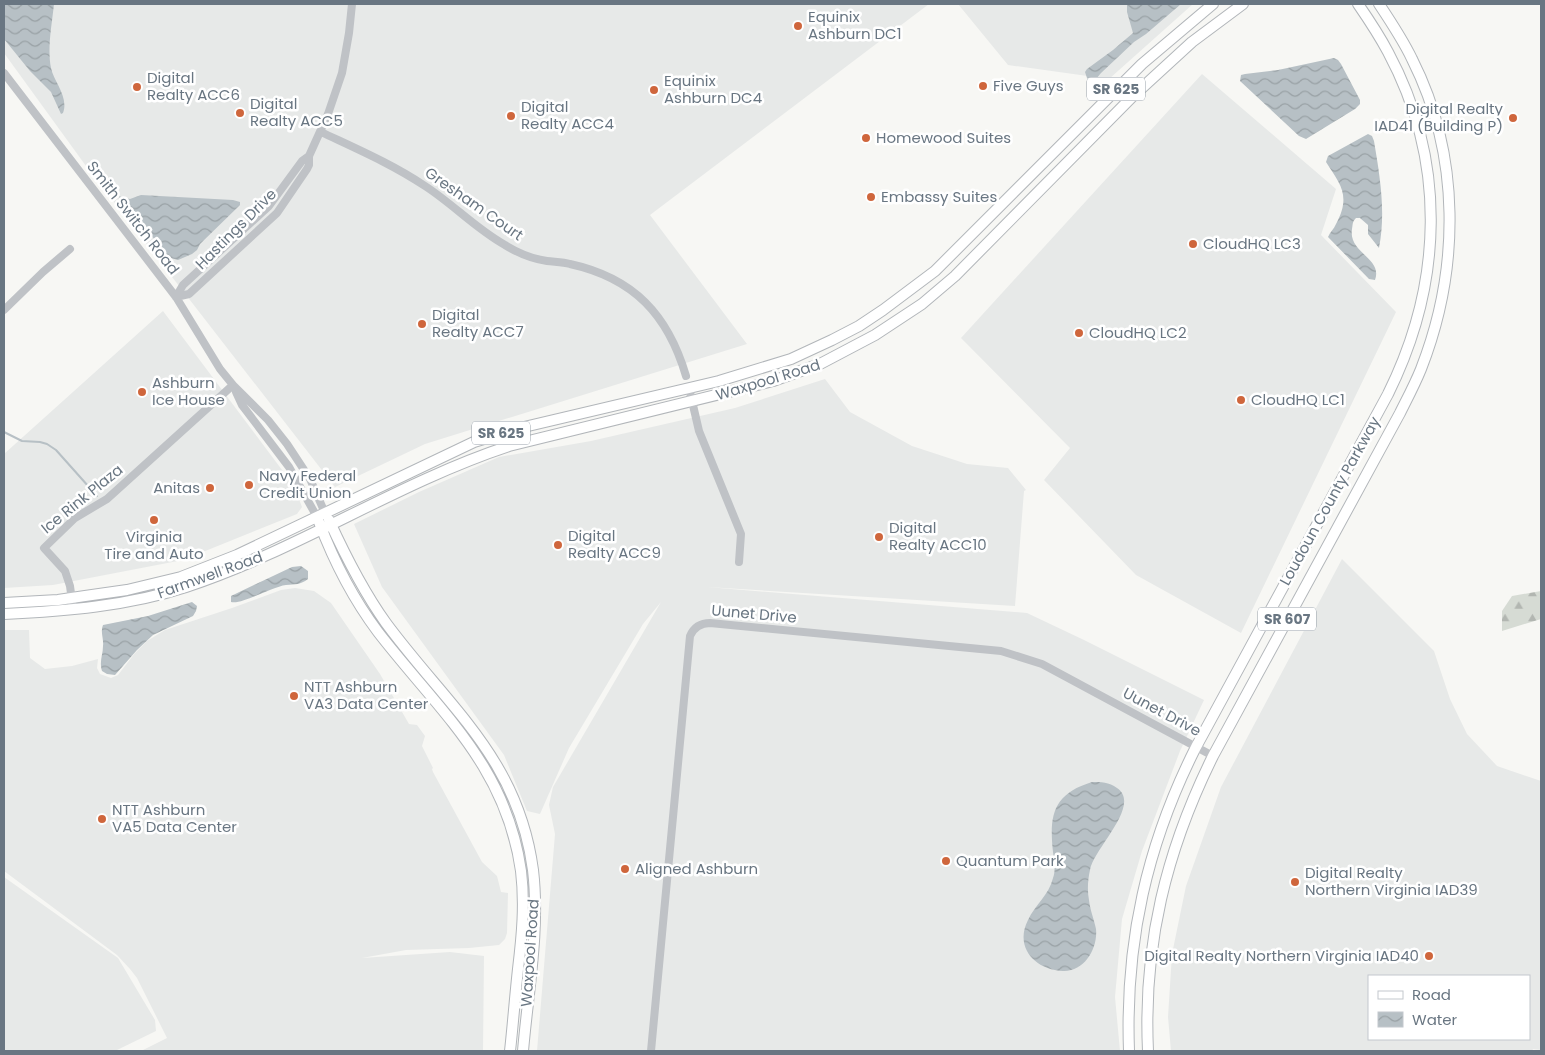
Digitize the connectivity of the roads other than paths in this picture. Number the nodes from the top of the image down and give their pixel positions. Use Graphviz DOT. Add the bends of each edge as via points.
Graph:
graph roads {
  1 [pos="352,4"];
  2 [pos="1213,4"];
  3 [pos="1243,4"];
  4 [pos="1358,4"];
  5 [pos="1379,4"];
  6 [pos="4,74"];
  7 [pos="321,132"];
  8 [pos="70,249"];
  9 [pos="176,297"];
  10 [pos="4,310"];
  11 [pos="686,376"];
  12 [pos="233,386"];
  13 [pos="689,388"];
  14 [pos="692,402"];
  15 [pos="321,515"];
  16 [pos="326,527"];
  17 [pos="739,562"];
  18 [pos="72,597"];
  19 [pos="4,603"];
  20 [pos="73,608"];
  21 [pos="4,614"];
  22 [pos="1196,747"];
  23 [pos="1213,756"];
  24 [pos="510,1051"];
  25 [pos="522,1051"];
  26 [pos="651,1051"];
  27 [pos="1129,1051"];
  28 [pos="1148,1051"];
  1 -- 7 [label="street, Hastings Drive" via="342,73"];
  2 -- 13 [label="main road, Waxpool Road / SR 625" via="1136,70 935,271 911,290 859,326 808,352"];
  3 -- 14 [label="main road, Waxpool Road / SR 625" via="1192,42 1132,97 955,276 916,308 875,336 820,364 773,381"];
  4 -- 22 [label="main road, Loudoun County Parkway / SR 607" via="1397,70 1420,133 1431,220 1428,277 1422,306 1404,361 1386,399"];
  5 -- 23 [label="main road, Loudoun County Parkway / SR 607" via="1413,60 1441,143 1449,194 1450,230 1439,315 1421,371 1400,413"];
  6 -- 9 [label="street, Smith Switch Road"];
  7 -- 9 [label="street, Hastings Drive" via="302,179 277,213 189,294"];
  7 -- 11 [label="street, Gresham Court" via="418,181 506,246 538,259 588,268 622,283 652,309 665,326 676,345"];
  8 -- 10 [label="street"];
  9 -- 12 [label="street, Smith Switch Road"];
  12 -- 15 [label="street, Smith Switch Road" via="242,405"];
  12 -- 15 [label="street, Smith Switch Road" via="287,444 310,479"];
  12 -- 18 [label="street, Ice Rink Plaza" via="107,499 75,518 44,548 64,571"];
  13 -- 14 [label="street"];
  13 -- 15 [label="main road, Waxpool Road / SR 625" via="500,433"];
  14 -- 16 [label="main road, Waxpool Road / SR 625" via="483,454"];
  14 -- 17 [label="street" via="699,430 741,534"];
  15 -- 16 [label="main road, Waxpool Road"];
  15 -- 18 [label="main road, Farmwell Road / SR 625" via="237,555 181,577 128,590"];
  16 -- 20 [label="main road, Farmwell Road / SR 625" via="249,563 186,587 129,601"];
  16 -- 24 [label="main road, Waxpool Road" via="354,596 471,745 507,814 521,871 523,908"];
  16 -- 25 [label="main road, Waxpool Road" via="376,609 480,738 502,773 518,810 530,856 535,908"];
  18 -- 19 [label="main road, Farmwell Road / SR 625"];
  18 -- 20 [label="street, Ice Rink Plaza"];
  20 -- 21 [label="main road, Farmwell Road / SR 625"];
  22 -- 23 [label="street, Uunet Drive"];
  22 -- 26 [label="street, Uunet Drive" via="1042,664 1001,651 701,624 692,631 689,650"];
  22 -- 27 [label="main road, Loudoun County Parkway / SR 607" via="1166,815 1145,880 1131,966"];
  23 -- 28 [label="main road, Loudoun County Parkway / SR 607" via="1179,834 1156,918 1147,1003"];
}
